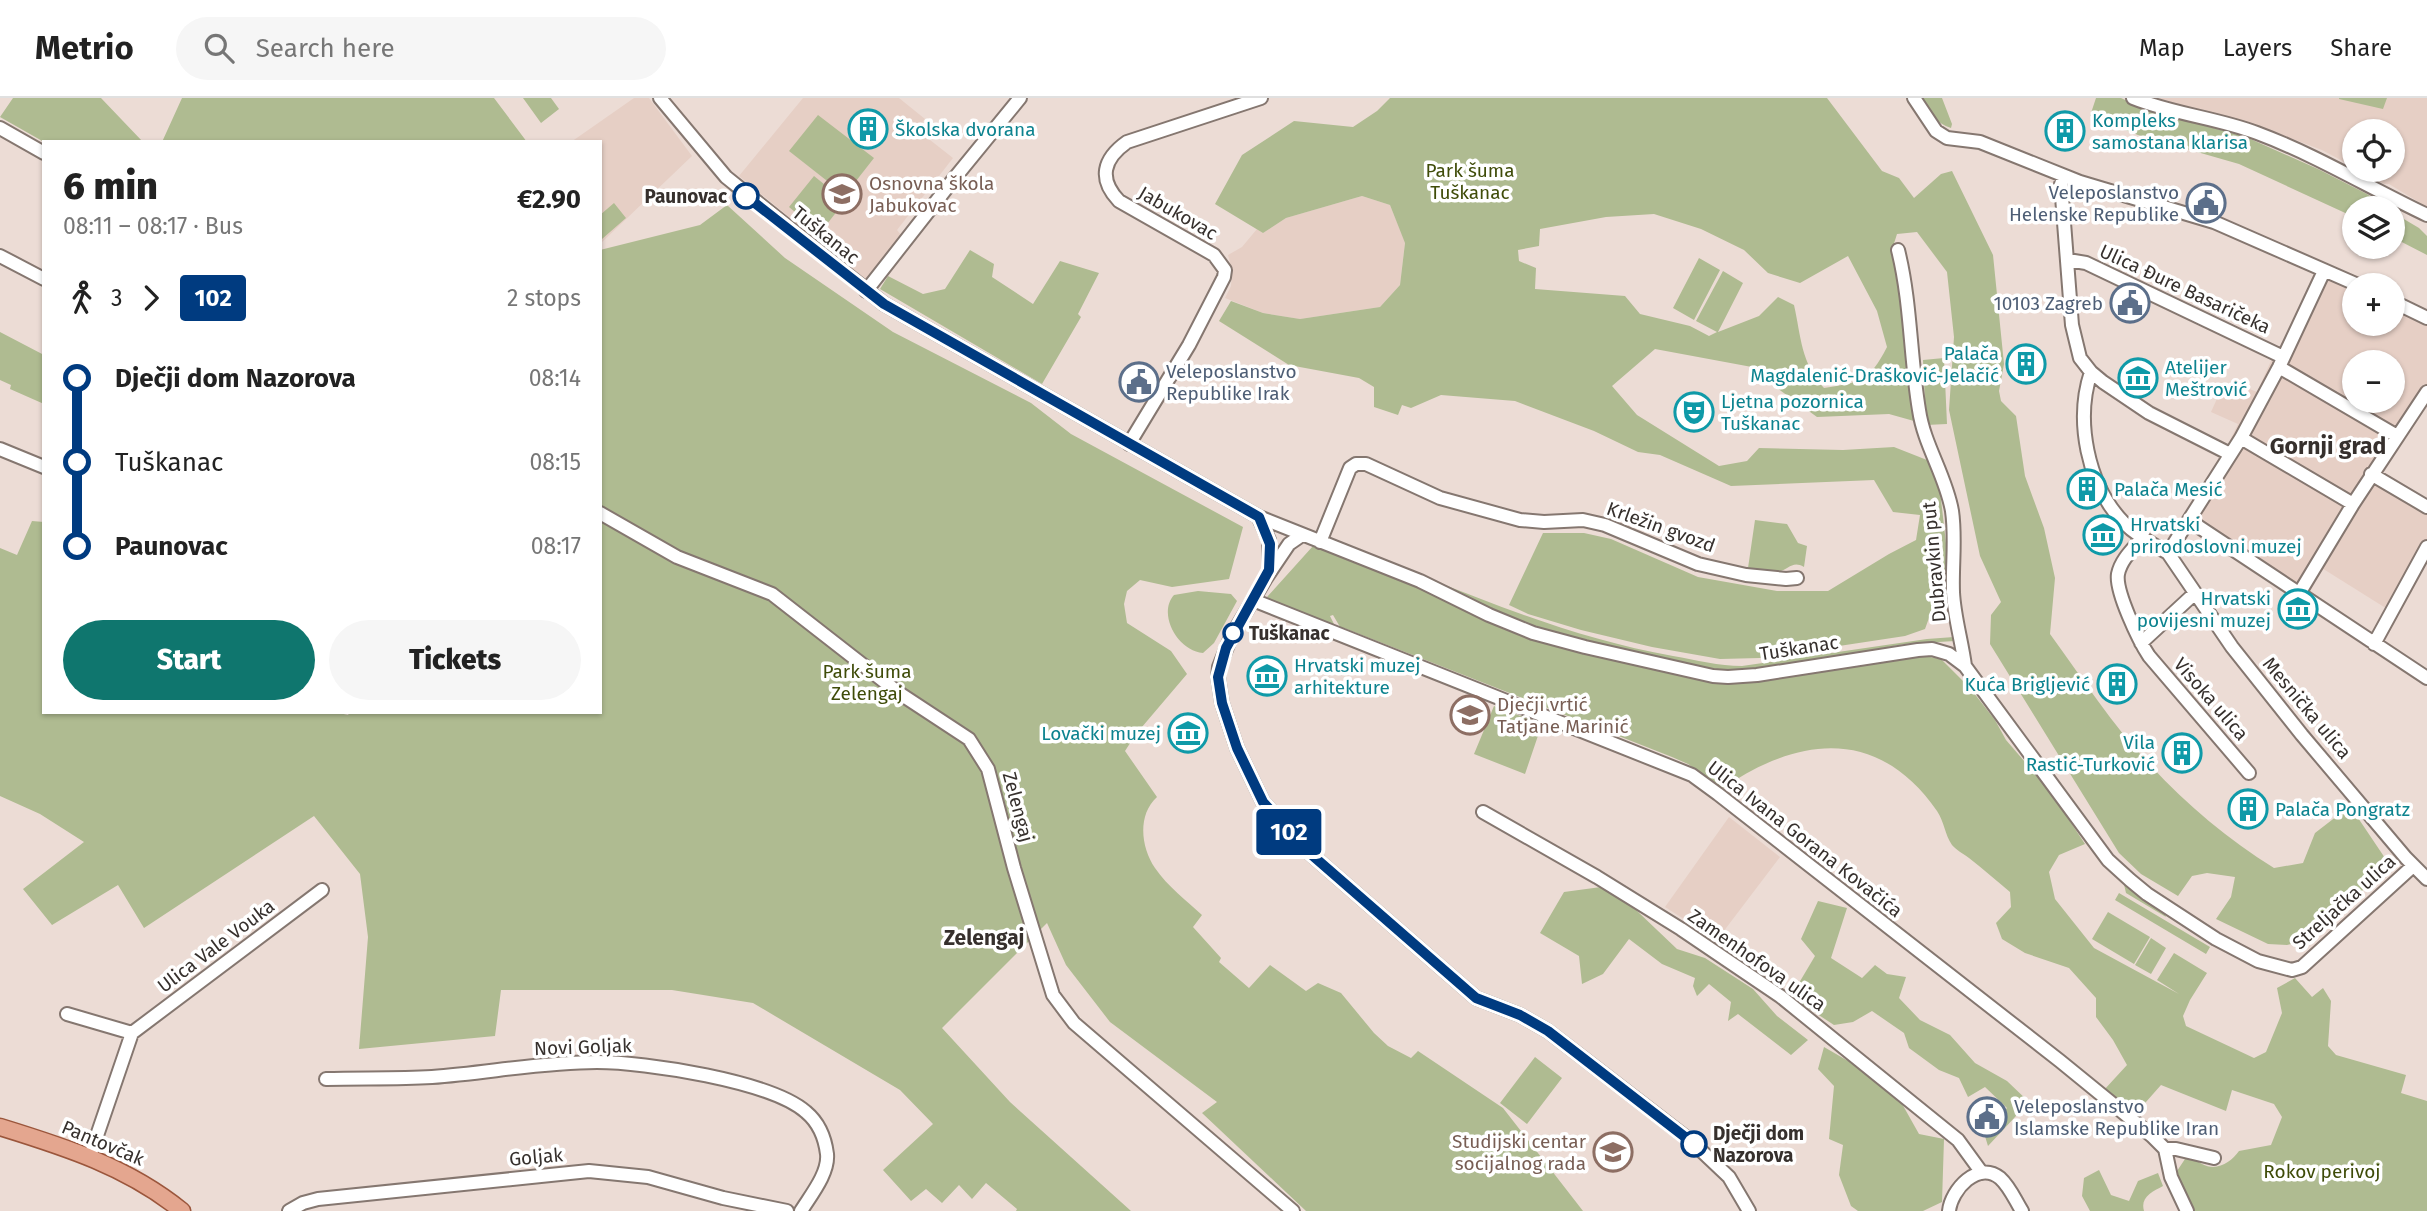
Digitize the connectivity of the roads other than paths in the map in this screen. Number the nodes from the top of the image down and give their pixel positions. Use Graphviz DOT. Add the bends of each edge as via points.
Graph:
graph roads {
  1 [pos="660,98"];
  2 [pos="1020,98"];
  3 [pos="1262,98"];
  4 [pos="1914,98"];
  5 [pos="2133,98"];
  6 [pos="0,128"];
  7 [pos="42,152"];
  8 [pos="2064,176"];
  9 [pos="2427,215"];
  10 [pos="1898,250"];
  11 [pos="0,257"];
  12 [pos="2068,260"];
  13 [pos="2324,271"];
  14 [pos="42,278"];
  15 [pos="2342,278"];
  16 [pos="866,291"];
  17 [pos="2405,307"];
  18 [pos="2427,318"];
  19 [pos="2281,362"];
  20 [pos="2091,372"];
  21 [pos="2427,392"];
  22 [pos="2397,436"];
  23 [pos="2241,438"];
  24 [pos="1129,444"];
  25 [pos="0,449"];
  26 [pos="2230,454"];
  27 [pos="42,466"];
  28 [pos="2371,474"];
  29 [pos="2353,504"];
  30 [pos="2427,507"];
  31 [pos="602,514"];
  32 [pos="1259,517"];
  33 [pos="2190,521"];
  34 [pos="1302,535"];
  35 [pos="2143,537"];
  36 [pos="1320,541"];
  37 [pos="2427,547"];
  38 [pos="2168,553"];
  39 [pos="1267,576"];
  40 [pos="1797,578"];
  41 [pos="2300,592"];
  42 [pos="2194,594"];
  43 [pos="1253,600"];
  44 [pos="2141,643"];
  45 [pos="2374,644"];
  46 [pos="1965,666"];
  47 [pos="2427,678"];
  48 [pos="2249,773"];
  49 [pos="1483,813"];
  50 [pos="2413,866"];
  51 [pos="2427,879"];
  52 [pos="322,890"];
  53 [pos="2302,967"];
  54 [pos="66,1014"];
  55 [pos="132,1033"];
  56 [pos="326,1079"];
  57 [pos="0,1127"];
  58 [pos="2165,1149"];
  59 [pos="90,1156"];
  60 [pos="2214,1158"];
  61 [pos="1982,1173"];
  62 [pos="182,1211"];
  63 [pos="289,1211"];
  64 [pos="786,1211"];
  65 [pos="801,1211"];
  66 [pos="1293,1211"];
  67 [pos="1749,1211"];
  68 [pos="1949,1211"];
  69 [pos="2022,1211"];
  70 [pos="2187,1211"];
  1 -- 16 [label="street, Tuškanac" via="726,177"];
  2 -- 16 [label="street"];
  3 -- 24 [label="street, Jabukovac" via="1127,142 1108,162 1109,190 1119,201 1214,255 1225,270 1189,345"];
  4 -- 8 [label="street" via="1936,131 1947,138 1980,142"];
  5 -- 9 [label="street" via="2274,140"];
  6 -- 7 [label="street"];
  8 -- 12 [label="street"];
  8 -- 13 [label="street" via="2214,222"];
  10 -- 46 [label="street, Dubravkin put" via="1923,434 1952,513 1953,594"];
  11 -- 14 [label="street"];
  12 -- 19 [label="street, Ulica Đure Basaričeka" via="2086,263"];
  12 -- 20 [label="street" via="2076,345"];
  13 -- 15 [label="street"];
  13 -- 19 [label="street"];
  16 -- 24 [label="street, Tuškanac"];
  17 -- 18 [label="street"];
  19 -- 22 [label="street, Ulica Đure Basaričeka"];
  19 -- 23 [label="street"];
  20 -- 26 [label="street" via="2150,413"];
  20 -- 35 [label="street" via="2084,422 2090,458 2116,514"];
  21 -- 22 [label="street"];
  22 -- 28 [label="street"];
  23 -- 26 [label="street"];
  23 -- 29 [label="street"];
  24 -- 32 [label="street, Tuškanac"];
  25 -- 27 [label="street"];
  26 -- 33 [label="street"];
  28 -- 29 [label="street"];
  28 -- 30 [label="street"];
  29 -- 41 [label="street"];
  31 -- 66 [label="street, Zelengaj" via="677,557 772,594 899,693 969,739 988,769 1053,995 1074,1023"];
  32 -- 34 [label="street, Tuškanac"];
  32 -- 39 [label="street" via="1271,551"];
  33 -- 38 [label="street"];
  33 -- 41 [label="street"];
  34 -- 36 [label="street, Tuškanac"];
  34 -- 39 [label="street" via="1289,544"];
  35 -- 38 [label="street"];
  35 -- 44 [label="street, Visoka ulica" via="2124,560 2118,576"];
  36 -- 40 [label="street, Krležin gvozd" via="1350,468 1366,464 1440,498 1506,516 1544,522 1583,520 1699,564 1746,575"];
  36 -- 46 [label="street, Tuškanac" via="1533,633 1713,676 1764,674 1932,649"];
  37 -- 45 [label="street"];
  38 -- 42 [label="street, Mesnička ulica"];
  39 -- 43 [label="street"];
  41 -- 45 [label="street"];
  42 -- 44 [label="street"];
  42 -- 50 [label="street, Mesnička ulica" via="2232,647"];
  43 -- 58 [label="street, Ulica Ivana Gorana Kovačića" via="1692,775 2060,1061"];
  43 -- 67 [label="street" via="1226,648 1218,677 1237,748 1263,802 1305,849 1476,998 1548,1031 1692,1142 1729,1177"];
  44 -- 48 [label="street, Visoka ulica"];
  45 -- 47 [label="street"];
  46 -- 53 [label="street, Tuškanac" via="2123,875 2240,952 2274,966"];
  49 -- 61 [label="street, Zamenhofova ulica" via="1597,877 1780,996 1958,1140"];
  50 -- 51 [label="street, Mesnička ulica"];
  50 -- 53 [label="street, Streljačka ulica"];
  52 -- 55 [label="street, Ulica Vale Vouka"];
  54 -- 55 [label="street"];
  55 -- 59 [label="street"];
  56 -- 65 [label="street, Novi Goljak" via="430,1077 595,1062 639,1064 753,1087 792,1101 819,1126 828,1156 822,1178"];
  57 -- 59 [label="main road, Pantovčak"];
  58 -- 60 [label="street"];
  58 -- 70 [label="street" via="2171,1177"];
  59 -- 62 [label="main road, Pantovčak" via="139,1180"];
  61 -- 68 [label="street" via="1964,1182"];
  61 -- 69 [label="street, Zamenhofova ulica" via="2000,1178"];
  63 -- 64 [label="street, Goljak" via="318,1199 589,1171 648,1177"];
}
